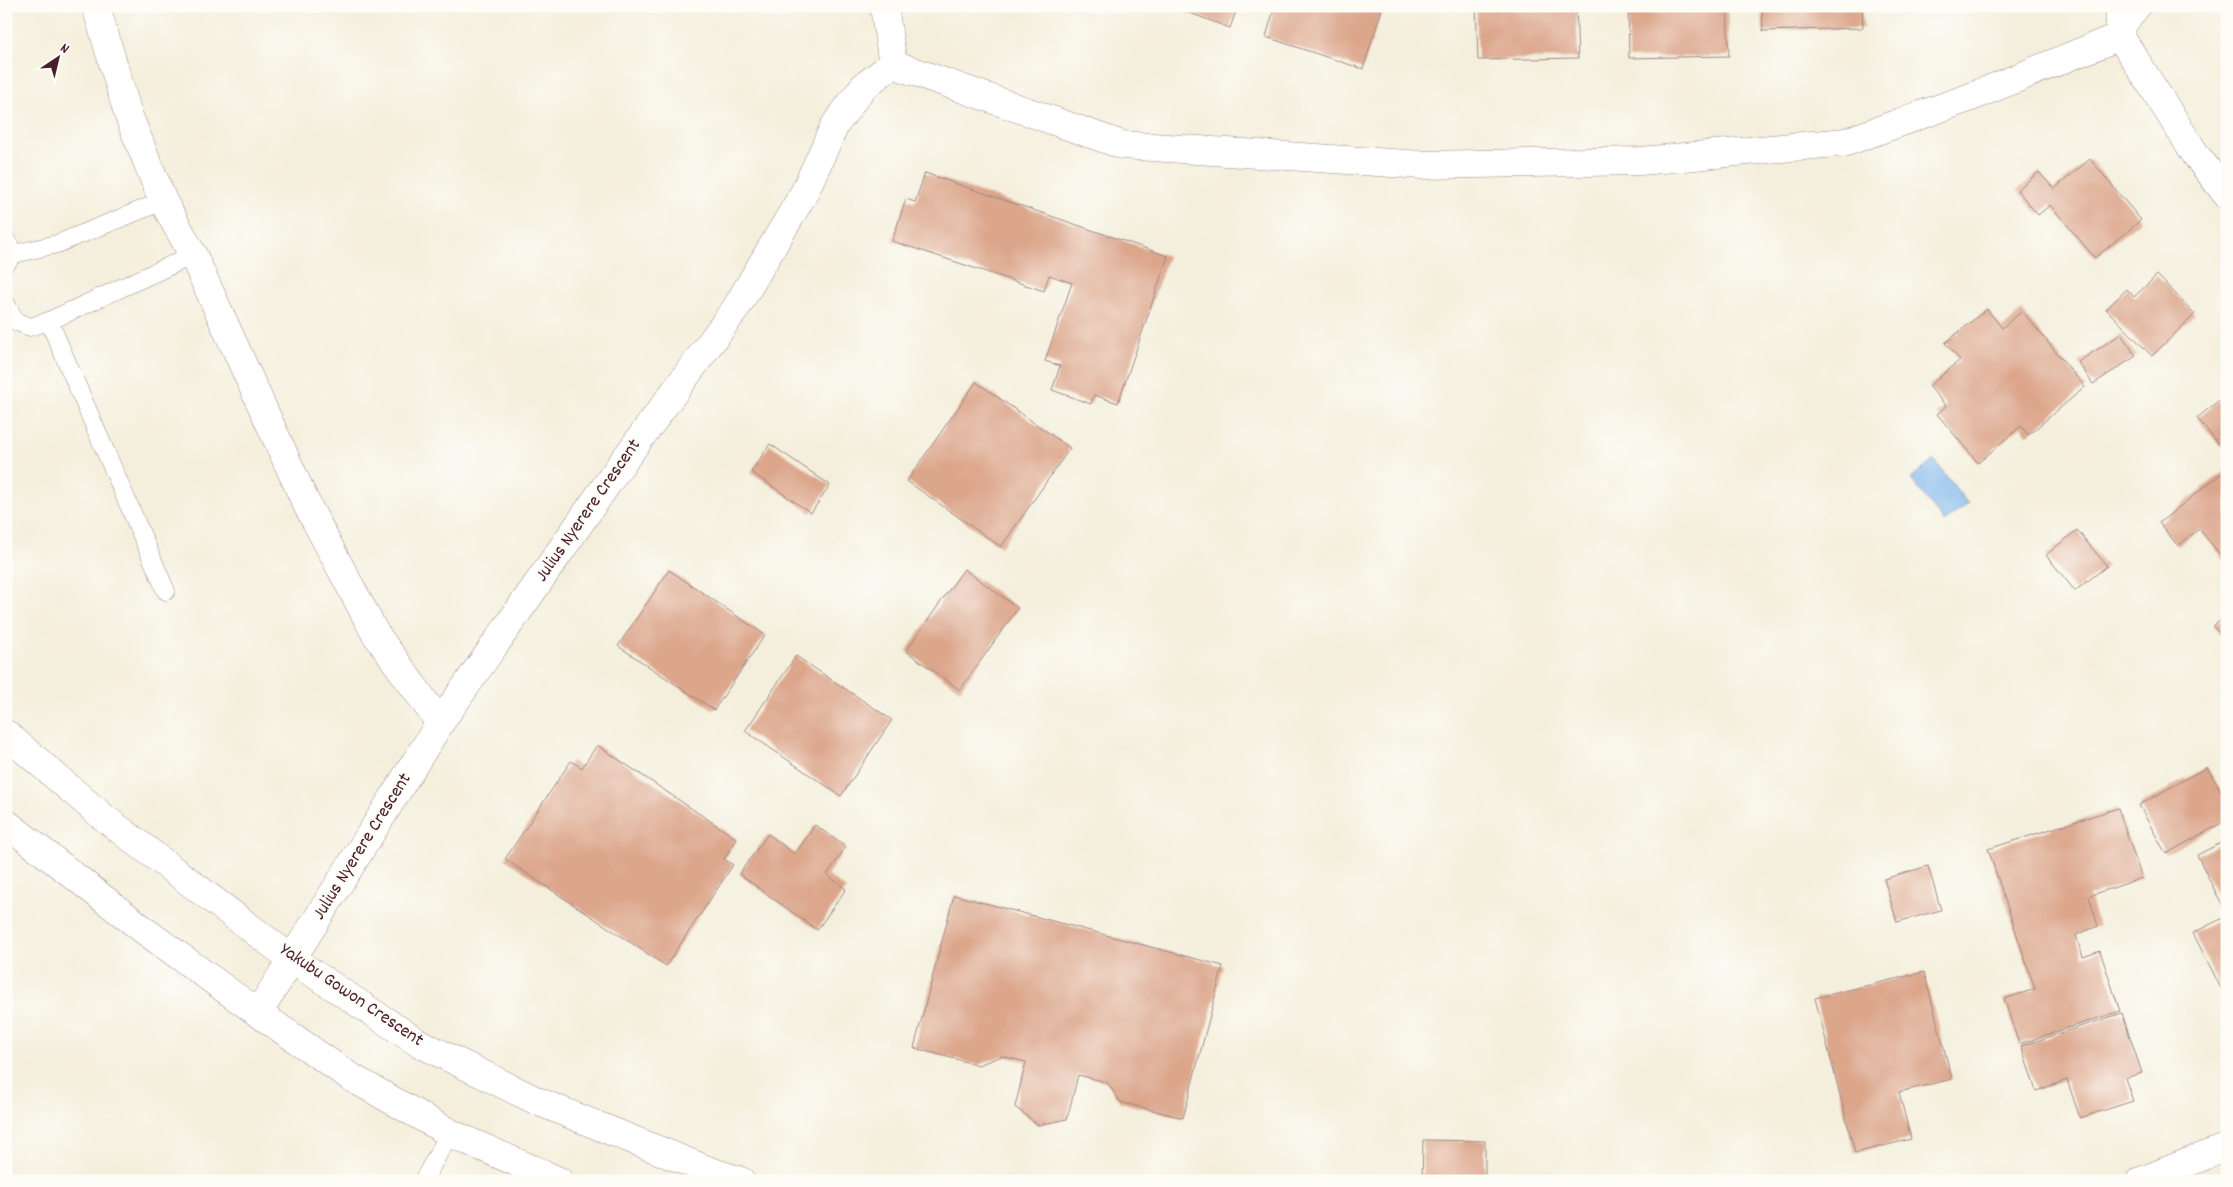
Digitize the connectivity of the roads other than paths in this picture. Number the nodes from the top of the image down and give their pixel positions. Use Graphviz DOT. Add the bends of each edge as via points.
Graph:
graph roads {
  1 [pos="96,6"];
  2 [pos="884,6"];
  3 [pos="2120,6"];
  4 [pos="2144,6"];
  5 [pos="2120,36"];
  6 [pos="893,64"];
  7 [pos="2227,195"];
  8 [pos="163,201"];
  9 [pos="9,252"];
  10 [pos="193,255"];
  11 [pos="6,304"];
  12 [pos="49,321"];
  13 [pos="166,591"];
  14 [pos="440,723"];
  15 [pos="6,734"];
  16 [pos="6,823"];
  17 [pos="293,960"];
  18 [pos="258,1013"];
  19 [pos="450,1133"];
  20 [pos="2227,1147"];
  21 [pos="424,1181"];
  22 [pos="559,1181"];
  23 [pos="742,1181"];
  24 [pos="2141,1181"];
  1 -- 8 [label="street" via="128,114"];
  2 -- 6 [label="street"];
  3 -- 5 [label="street"];
  4 -- 5 [label="lane"];
  5 -- 6 [label="street" via="1971,97 1846,142 1631,161 1422,165 1122,145"];
  5 -- 7 [label="street" via="2196,156"];
  6 -- 14 [label="street, Julius Nyerere Crescent" via="863,87 835,125 804,193 736,308 619,467"];
  8 -- 9 [label="lane" via="57,244"];
  8 -- 10 [label="street"];
  10 -- 12 [label="lane"];
  10 -- 14 [label="street" via="319,527 374,633"];
  11 -- 12 [label="lane" via="15,322 22,326"];
  12 -- 13 [label="lane"];
  14 -- 17 [label="street, Julius Nyerere Crescent"];
  15 -- 17 [label="street, Yakubu Gowon Crescent" via="103,817"];
  16 -- 18 [label="street" via="145,931"];
  17 -- 18 [label="street, Julius Nyerere Crescent"];
  17 -- 23 [label="street, Yakubu Gowon Crescent" via="426,1047 537,1101"];
  18 -- 19 [label="street" via="349,1076"];
  19 -- 21 [label="lane"];
  19 -- 22 [label="street"];
  20 -- 24 [label="street"];
}
